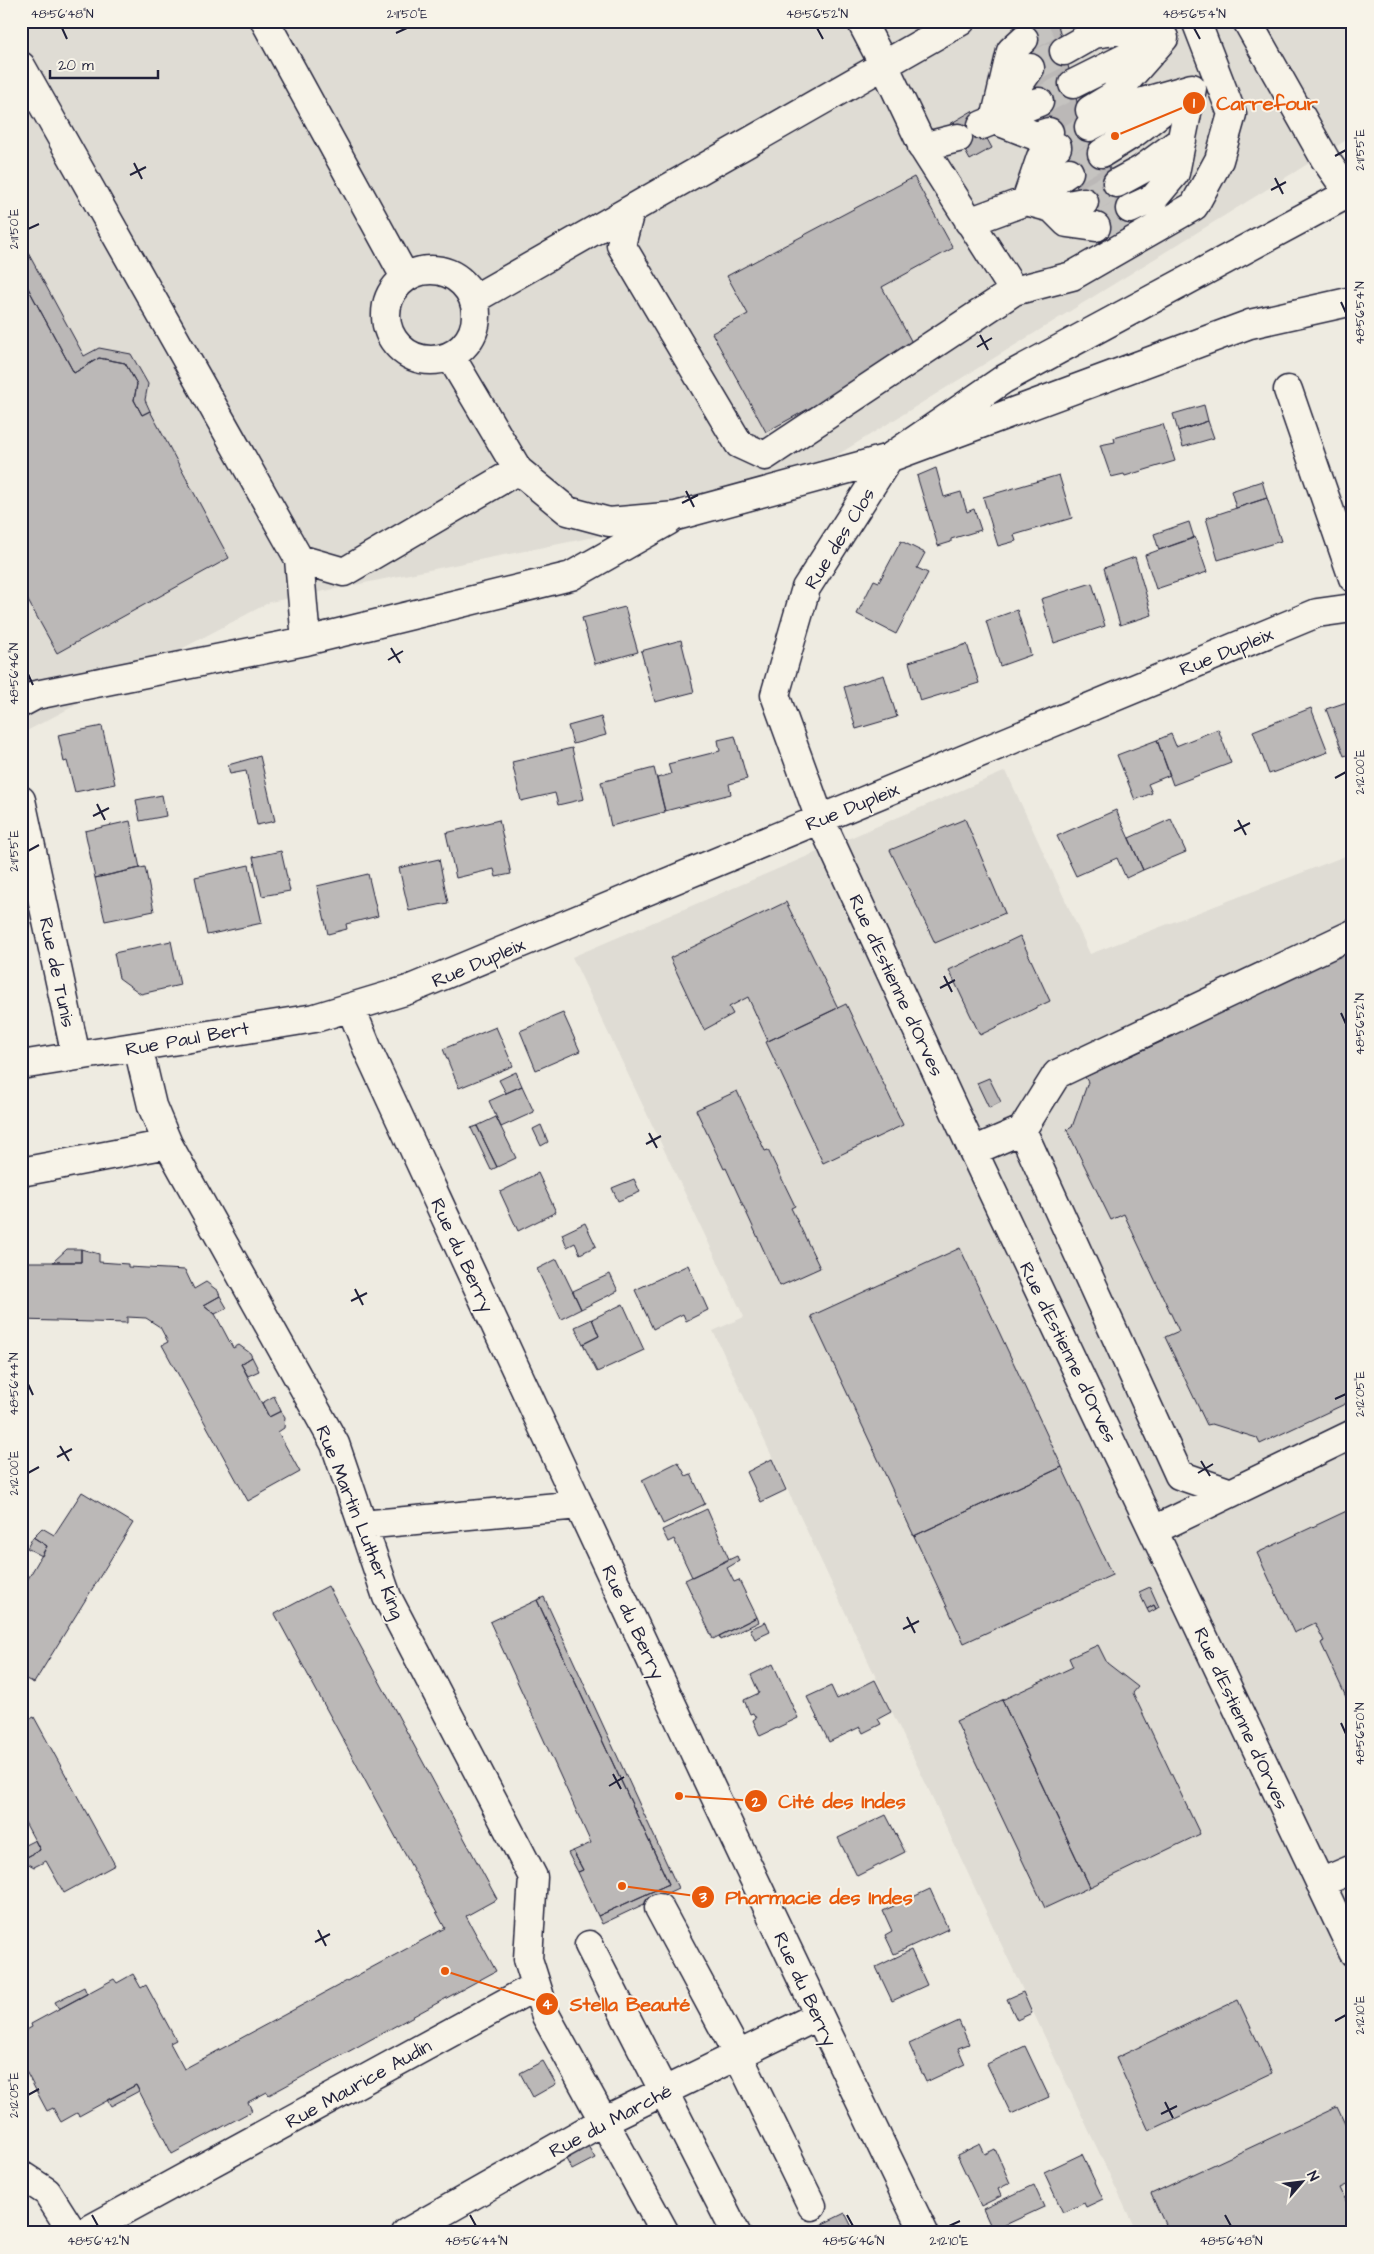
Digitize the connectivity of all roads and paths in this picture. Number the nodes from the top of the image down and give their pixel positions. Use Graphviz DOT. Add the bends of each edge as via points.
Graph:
graph roads {
  1 [pos="265,21"];
  2 [pos="861,21"];
  3 [pos="961,21"];
  4 [pos="1195,21"];
  5 [pos="1247,21"];
  6 [pos="1130,25"];
  7 [pos="1164,38"];
  8 [pos="1024,39"];
  9 [pos="1064,50"];
  10 [pos="884,65"];
  11 [pos="1213,65"];
  12 [pos="21,66"];
  13 [pos="1030,68"];
  14 [pos="1073,84"];
  15 [pos="1192,88"];
  16 [pos="1039,102"];
  17 [pos="978,128"];
  18 [pos="1182,140"];
  19 [pos="922,147"];
  20 [pos="1102,153"];
  21 [pos="1069,172"];
  22 [pos="1117,183"];
  23 [pos="1351,195"];
  24 [pos="1084,202"];
  25 [pos="1039,205"];
  26 [pos="1130,209"];
  27 [pos="630,210"];
  28 [pos="970,222"];
  29 [pos="1096,227"];
  30 [pos="405,277"];
  31 [pos="1014,291"];
  32 [pos="474,299"];
  33 [pos="1353,301"];
  34 [pos="451,357"];
  35 [pos="1288,390"];
  36 [pos="889,458"];
  37 [pos="518,470"];
  38 [pos="676,516"];
  39 [pos="300,559"];
  40 [pos="1353,578"];
  41 [pos="1353,608"];
  42 [pos="306,641"];
  43 [pos="21,703"];
  44 [pos="21,800"];
  45 [pos="820,819"];
  46 [pos="1353,934"];
  47 [pos="351,1008"];
  48 [pos="138,1047"];
  49 [pos="76,1056"];
  50 [pos="21,1066"];
  51 [pos="1022,1130"];
  52 [pos="168,1144"];
  53 [pos="973,1151"];
  54 [pos="21,1172"];
  55 [pos="1353,1434"];
  56 [pos="1231,1493"];
  57 [pos="579,1504"];
  58 [pos="362,1525"];
  59 [pos="1154,1530"];
  60 [pos="1353,1869"];
  61 [pos="1320,1883"];
  62 [pos="659,1908"];
  63 [pos="589,1945"];
  64 [pos="1353,1952"];
  65 [pos="536,1986"];
  66 [pos="818,2016"];
  67 [pos="738,2055"];
  68 [pos="664,2091"];
  69 [pos="605,2120"];
  70 [pos="21,2175"];
  71 [pos="812,2206"];
  72 [pos="72,2233"];
  73 [pos="83,2233"];
  74 [pos="406,2233"];
  75 [pos="665,2233"];
  76 [pos="736,2233"];
  77 [pos="924,2233"];
  1 -- 30 [label="street"];
  2 -- 10 [label="street"];
  3 -- 10 [label="street"];
  4 -- 7 [label="street"];
  4 -- 11 [label="street"];
  5 -- 23 [label="street" via="1325,159"];
  6 -- 7 [label="street"];
  6 -- 9 [label="street" via="1094,34"];
  7 -- 14 [label="street"];
  7 -- 15 [label="street" via="1113,96 1085,121"];
  8 -- 17 [label="street" via="1011,51"];
  10 -- 19 [label="street"];
  10 -- 27 [label="street"];
  11 -- 15 [label="street"];
  11 -- 31 [label="street" via="1232,114 1219,160 1194,206 1072,276"];
  12 -- 39 [label="street"];
  13 -- 17 [label="street"];
  15 -- 18 [label="street"];
  15 -- 20 [label="street" via="1134,133"];
  16 -- 17 [label="street"];
  17 -- 19 [label="street"];
  17 -- 25 [label="street" via="1053,139 1041,157"];
  18 -- 22 [label="street"];
  18 -- 26 [label="street" via="1175,173 1154,198"];
  19 -- 28 [label="street"];
  21 -- 25 [label="street"];
  23 -- 36 [label="street" via="1004,379"];
  24 -- 25 [label="street"];
  25 -- 28 [label="street"];
  25 -- 29 [label="street" via="1067,224"];
  27 -- 31 [label="street" via="621,245 739,444 765,456"];
  27 -- 32 [label="street"];
  28 -- 31 [label="street"];
  30 -- 32 [label="street" via="430,269 446,272 466,285"];
  30 -- 34 [label="street" via="387,303 386,319 396,345 415,358 430,361"];
  32 -- 34 [label="street" via="477,318 473,334"];
  33 -- 36 [label="street" via="1250,324"];
  34 -- 37 [label="street"];
  35 -- 40 [label="street"];
  36 -- 38 [label="street"];
  36 -- 45 [label="street, Rue des Clos" via="806,588 775,695"];
  37 -- 38 [label="street" via="568,512 609,522"];
  37 -- 39 [label="street" via="344,572"];
  38 -- 42 [label="street" via="571,576"];
  39 -- 42 [label="street"];
  41 -- 45 [label="street, Rue Dupleix" via="1318,614"];
  42 -- 43 [label="street" via="36,695"];
  44 -- 49 [label="street, Rue de Tunis"];
  45 -- 47 [label="street, Rue Dupleix" via="408,990"];
  45 -- 53 [label="street, Rue d'Estienne d'Orves"];
  46 -- 51 [label="street" via="1057,1074"];
  47 -- 48 [label="street, Rue Paul Bert" via="315,1018"];
  47 -- 57 [label="street, Rue du Berry"];
  48 -- 49 [label="street, Rue Paul Bert"];
  48 -- 52 [label="street, Rue Martin Luther King" via="152,1106"];
  49 -- 50 [label="street, Rue Paul Bert"];
  51 -- 53 [label="street"];
  51 -- 56 [label="street" via="1179,1475"];
  52 -- 54 [label="street"];
  52 -- 58 [label="street, Rue Martin Luther King" via="335,1444"];
  53 -- 59 [label="street, Rue d'Estienne d'Orves"];
  55 -- 56 [label="street"];
  56 -- 59 [label="street"];
  57 -- 58 [label="street"];
  57 -- 66 [label="street, Rue du Berry"];
  58 -- 65 [label="street, Rue Martin Luther King" via="386,1597 533,1877 528,1959"];
  59 -- 61 [label="street, Rue d'Estienne d'Orves"];
  60 -- 61 [label="street"];
  61 -- 64 [label="street, Rue d'Estienne d'Orves"];
  62 -- 67 [label="street"];
  63 -- 68 [label="street"];
  65 -- 69 [label="street" via="546,2016"];
  65 -- 73 [label="street, Rue Maurice Audin"];
  66 -- 67 [label="street, Rue du Marché"];
  66 -- 77 [label="street, Rue du Berry"];
  67 -- 68 [label="street, Rue du Marché"];
  67 -- 71 [label="street"];
  68 -- 69 [label="street, Rue du Marché"];
  68 -- 76 [label="street"];
  69 -- 74 [label="street, Rue du Marché"];
  69 -- 75 [label="street"];
  70 -- 72 [label="street" via="47,2192"];
}
